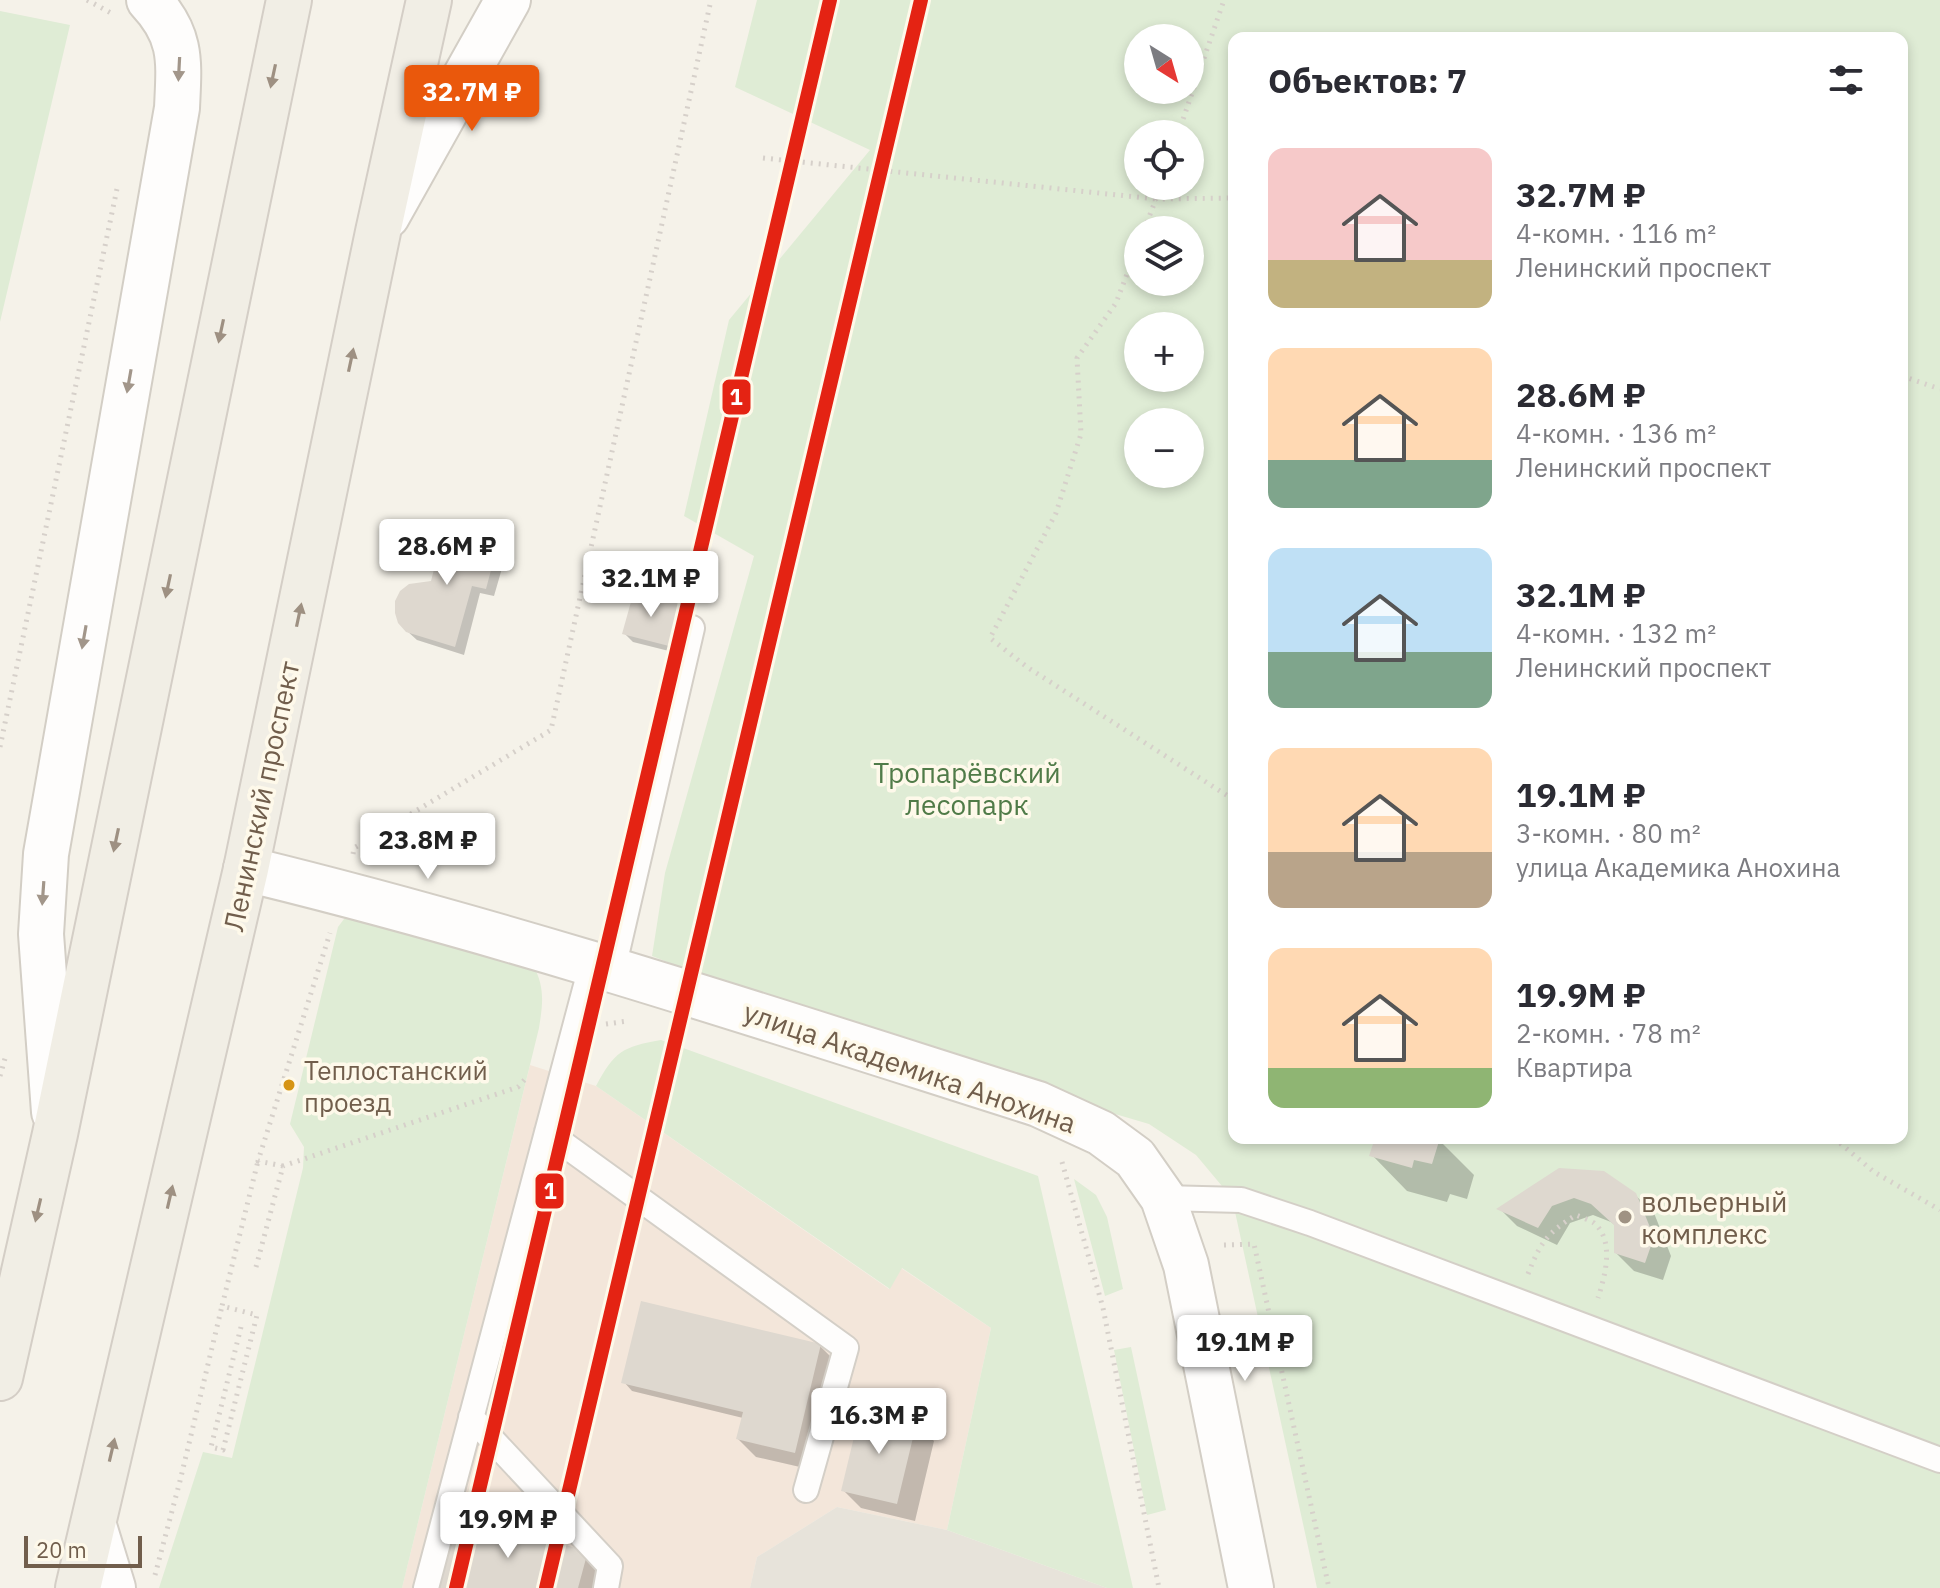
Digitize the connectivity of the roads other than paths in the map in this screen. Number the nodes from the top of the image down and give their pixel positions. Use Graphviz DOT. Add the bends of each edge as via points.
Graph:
graph roads {
  1 [pos="289,0"];
  2 [pos="429,0"];
  3 [pos="508,0"];
  4 [pos="134,11"];
  5 [pos="378,232"];
  6 [pos="692,628"];
  7 [pos="246,869"];
  8 [pos="602,966"];
  9 [pos="547,1132"];
  10 [pos="55,1134"];
  11 [pos="1163,1198"];
  12 [pos="0,1378"];
  13 [pos="471,1417"];
  14 [pos="1940,1460"];
  15 [pos="806,1490"];
  16 [pos="94,1526"];
  17 [pos="78,1588"];
  18 [pos="113,1588"];
  19 [pos="426,1588"];
  20 [pos="606,1588"];
  21 [pos="1251,1588"];
  1 -- 10 [label="main road, one-way"];
  2 -- 5 [label="main road, Ленинский проспект"];
  3 -- 5 [label="street"];
  4 -- 10 [label="street, one-way" via="163,14 180,53 177,108 46,854 41,934"];
  7 -- 5 [label="main road, Ленинский проспект, one-way"];
  6 -- 8 [label="lane"];
  7 -- 8 [label="street, улица Академика Анохина"];
  16 -- 7 [label="main road, Ленинский проспект, one-way"];
  8 -- 9 [label="lane" via="574,1029"];
  8 -- 11 [label="street, улица Академика Анохина" via="1038,1104 1101,1133 1135,1158"];
  9 -- 13 [label="lane"];
  9 -- 15 [label="lane" via="846,1348"];
  10 -- 12 [label="main road, one-way"];
  11 -- 14 [label="lane" via="1241,1200 1310,1223"];
  11 -- 21 [label="street, улица Академика Анохина" via="1186,1265"];
  13 -- 19 [label="lane"];
  13 -- 20 [label="lane" via="610,1566"];
  16 -- 17 [label="main road, Ленинский проспект"];
  16 -- 18 [label="street"];
}
